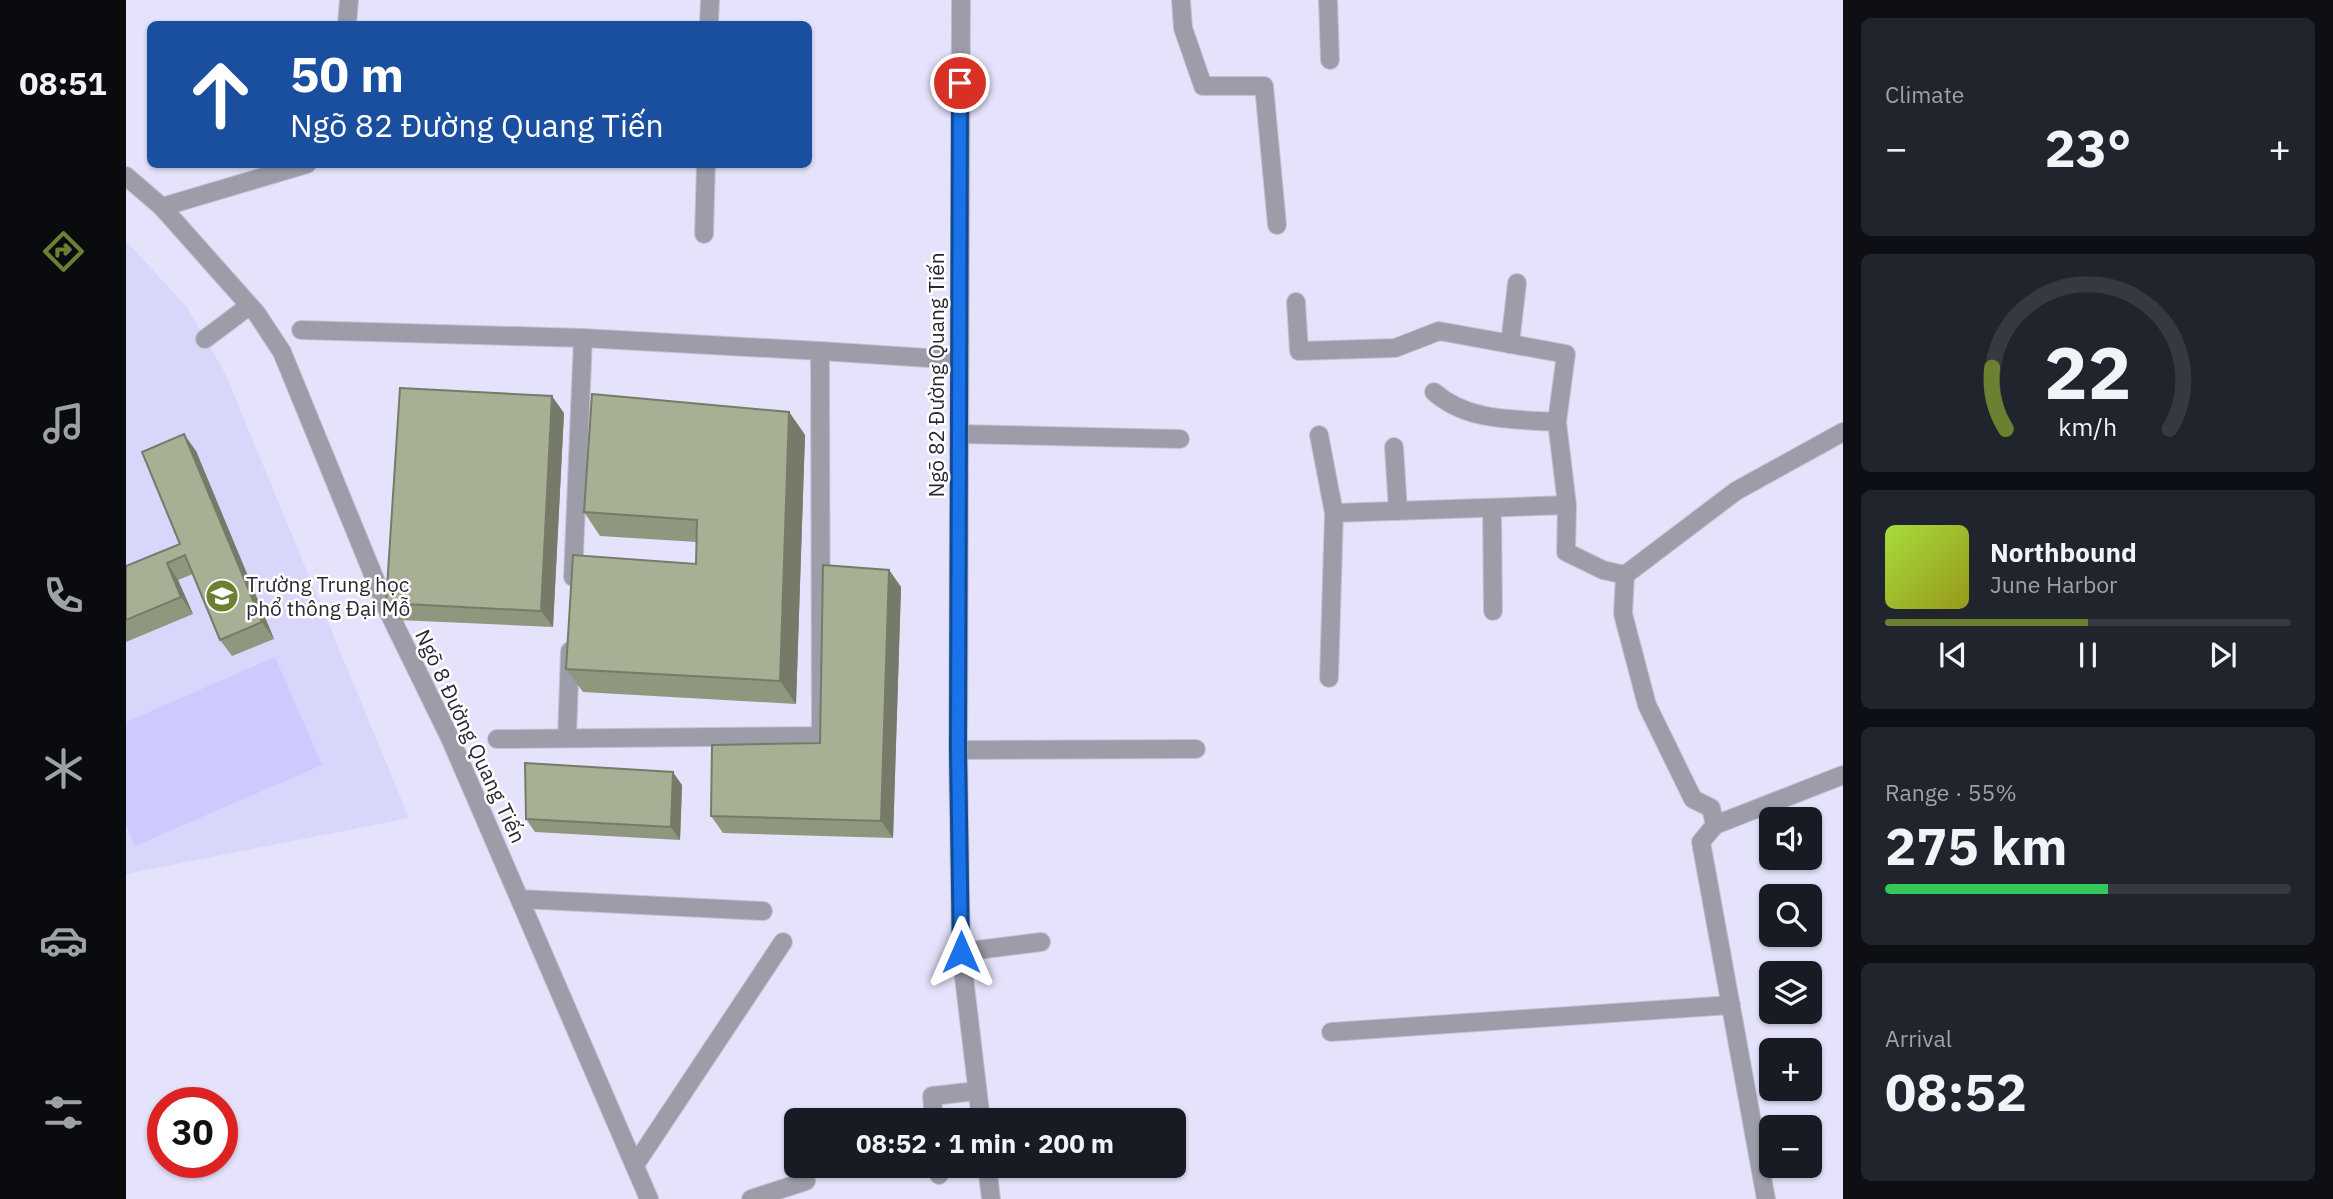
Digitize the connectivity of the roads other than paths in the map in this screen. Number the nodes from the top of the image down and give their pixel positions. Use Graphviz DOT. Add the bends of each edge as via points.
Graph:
graph roads {
  1 [pos="349,0"];
  2 [pos="710,0"];
  3 [pos="961,0"];
  4 [pos="1181,0"];
  5 [pos="1328,0"];
  6 [pos="347,21"];
  7 [pos="709,21"];
  8 [pos="1330,60"];
  9 [pos="294,168"];
  10 [pos="706,168"];
  11 [pos="126,176"];
  12 [pos="162,207"];
  13 [pos="1277,225"];
  14 [pos="704,234"];
  15 [pos="1517,283"];
  16 [pos="1296,302"];
  17 [pos="249,306"];
  18 [pos="301,331"];
  19 [pos="583,338"];
  20 [pos="205,339"];
  21 [pos="1510,344"];
  22 [pos="820,351"];
  23 [pos="958,360"];
  24 [pos="1434,392"];
  25 [pos="1557,422"];
  26 [pos="1843,432"];
  27 [pos="959,434"];
  28 [pos="1319,435"];
  29 [pos="1180,439"];
  30 [pos="1394,447"];
  31 [pos="1567,505"];
  32 [pos="1492,508"];
  33 [pos="1398,511"];
  34 [pos="1334,513"];
  35 [pos="1625,575"];
  36 [pos="572,600"];
  37 [pos="1493,611"];
  38 [pos="571,628"];
  39 [pos="1329,678"];
  40 [pos="566,738"];
  41 [pos="497,739"];
  42 [pos="1196,748"];
  43 [pos="958,750"];
  44 [pos="1843,775"];
  45 [pos="1715,825"];
  46 [pos="520,899"];
  47 [pos="763,911"];
  48 [pos="783,942"];
  49 [pos="1041,942"];
  50 [pos="961,952"];
  51 [pos="1731,1005"];
  52 [pos="1331,1032"];
  53 [pos="977,1091"];
  54 [pos="933,1108"];
  55 [pos="979,1108"];
  56 [pos="635,1165"];
  57 [pos="988,1178"];
  58 [pos="806,1181"];
  59 [pos="649,1199"];
  60 [pos="751,1199"];
  61 [pos="991,1199"];
  62 [pos="1766,1199"];
  1 -- 6 [label="street"];
  2 -- 7 [label="street"];
  3 -- 23 [label="street, Ngõ 82 Đường Quang Tiến"];
  4 -- 13 [label="street" via="1183,28 1203,86 1264,86"];
  5 -- 8 [label="street"];
  9 -- 12 [label="street"];
  10 -- 14 [label="street"];
  11 -- 12 [label="street, Ngõ 8 Đường Quang Tiến"];
  12 -- 17 [label="street, Ngõ 8 Đường Quang Tiến"];
  15 -- 21 [label="street"];
  16 -- 21 [label="street" via="1299,351 1395,348 1439,331"];
  17 -- 20 [label="street"];
  17 -- 46 [label="street, Ngõ 8 Đường Quang Tiến" via="282,352 388,611"];
  18 -- 19 [label="street"];
  19 -- 22 [label="street"];
  19 -- 36 [label="street"];
  21 -- 25 [label="street" via="1566,354"];
  22 -- 23 [label="street"];
  22 -- 40 [label="street" via="821,736"];
  23 -- 27 [label="street, Ngõ 82 Đường Quang Tiến"];
  24 -- 25 [label="street" via="1445,402 1483,417"];
  25 -- 31 [label="street"];
  26 -- 35 [label="street" via="1737,491"];
  27 -- 29 [label="street"];
  27 -- 43 [label="street, Ngõ 82 Đường Quang Tiến"];
  28 -- 34 [label="street"];
  30 -- 33 [label="street"];
  31 -- 32 [label="street"];
  31 -- 35 [label="street" via="1566,552"];
  32 -- 33 [label="street"];
  32 -- 37 [label="street"];
  33 -- 34 [label="street"];
  34 -- 39 [label="street"];
  35 -- 45 [label="street" via="1623,614 1647,705 1693,799 1711,808"];
  38 -- 40 [label="street"];
  40 -- 41 [label="street"];
  42 -- 43 [label="street"];
  43 -- 50 [label="street, Ngõ 82 Đường Quang Tiến"];
  44 -- 45 [label="street"];
  45 -- 51 [label="street" via="1701,842"];
  46 -- 47 [label="street"];
  46 -- 56 [label="street, Ngõ 8 Đường Quang Tiến"];
  48 -- 56 [label="street"];
  49 -- 50 [label="street"];
  50 -- 53 [label="street, Ngõ 82 Đường Quang Tiến"];
  51 -- 52 [label="street"];
  51 -- 62 [label="street"];
  53 -- 54 [label="street" via="932,1097"];
  53 -- 55 [label="street, Ngõ 82 Đường Quang Tiến"];
  56 -- 59 [label="street, Ngõ 8 Đường Quang Tiến"];
  57 -- 61 [label="street"];
  58 -- 60 [label="street"];
}
